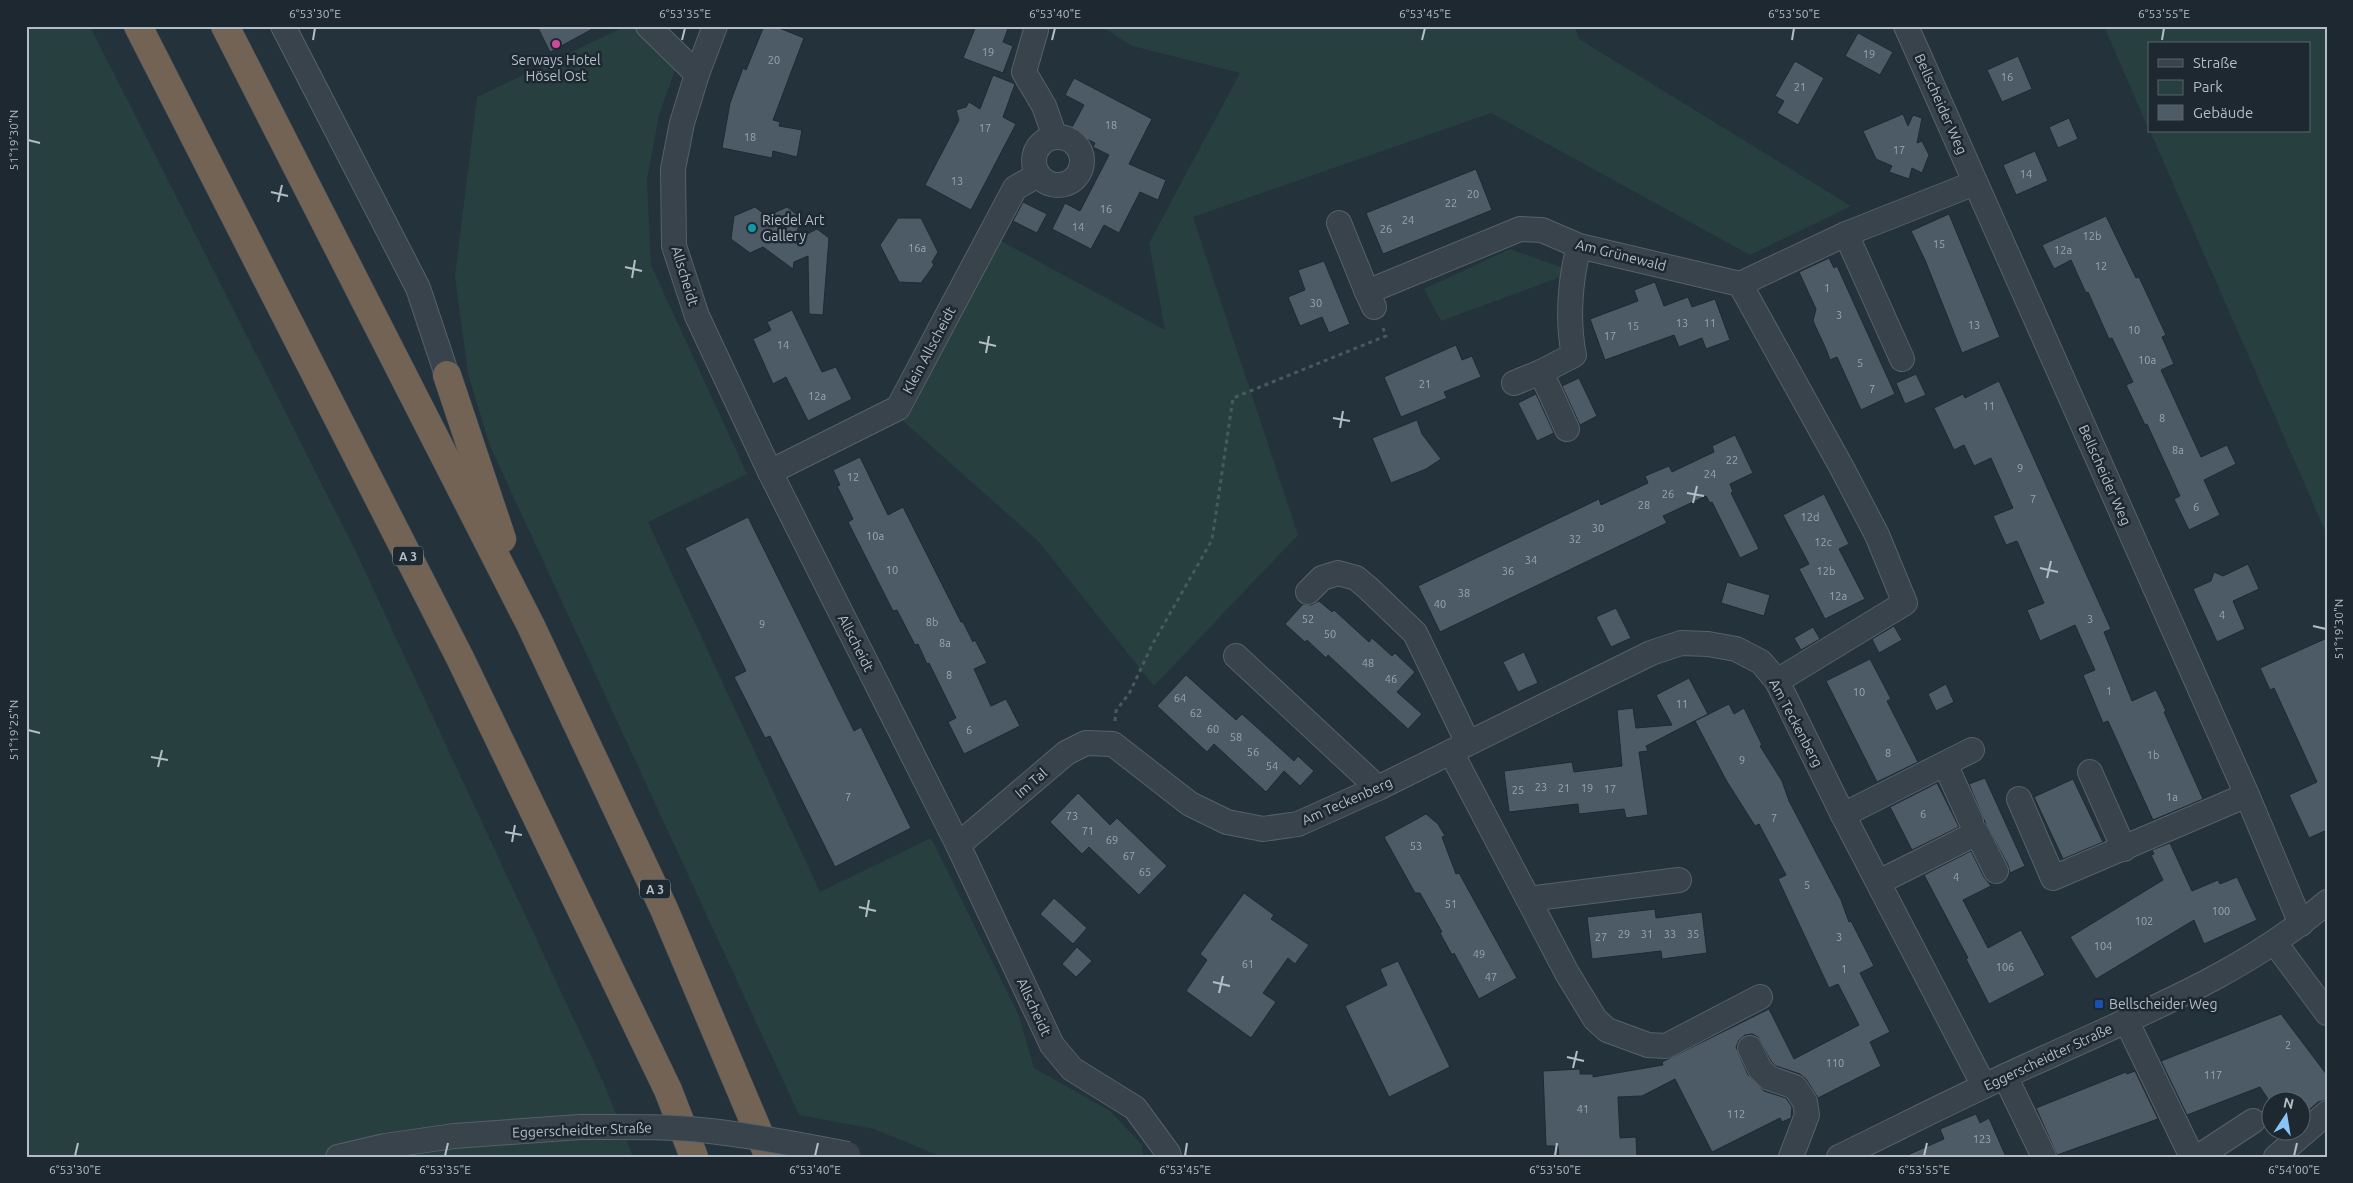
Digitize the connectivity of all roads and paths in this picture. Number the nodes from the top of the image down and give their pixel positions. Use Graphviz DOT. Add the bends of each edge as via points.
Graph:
graph roads {
  1 [pos="138,26"];
  2 [pos="225,26"];
  3 [pos="283,26"];
  4 [pos="648,26"];
  5 [pos="715,26"];
  6 [pos="1906,26"];
  7 [pos="1036,30"];
  8 [pos="697,74"];
  9 [pos="1055,137"];
  10 [pos="1038,175"];
  11 [pos="1975,183"];
  12 [pos="1339,223"];
  13 [pos="1846,234"];
  14 [pos="1579,246"];
  15 [pos="1740,284"];
  16 [pos="1370,299"];
  17 [pos="1902,359"];
  18 [pos="1542,372"];
  19 [pos="447,375"];
  20 [pos="1514,383"];
  21 [pos="1567,429"];
  22 [pos="770,472"];
  23 [pos="1308,592"];
  24 [pos="531,626"];
  25 [pos="1236,656"];
  26 [pos="1777,681"];
  27 [pos="1113,744"];
  28 [pos="1460,747"];
  29 [pos="1972,750"];
  30 [pos="1945,764"];
  31 [pos="2090,772"];
  32 [pos="1378,788"];
  33 [pos="2246,795"];
  34 [pos="2019,799"];
  35 [pos="1843,815"];
  36 [pos="1971,821"];
  37 [pos="958,845"];
  38 [pos="2124,849"];
  39 [pos="1996,870"];
  40 [pos="1680,880"];
  41 [pos="1879,882"];
  42 [pos="1528,899"];
  43 [pos="2327,902"];
  44 [pos="2301,924"];
  45 [pos="2275,942"];
  46 [pos="1760,997"];
  47 [pos="2327,1013"];
  48 [pos="2126,1020"];
  49 [pos="1750,1048"];
  50 [pos="2004,1076"];
  51 [pos="1984,1086"];
  52 [pos="2327,1113"];
  53 [pos="2253,1121"];
  54 [pos="852,1156"];
  55 [pos="338,1157"];
  56 [pos="694,1157"];
  57 [pos="770,1157"];
  58 [pos="1169,1157"];
  59 [pos="1792,1157"];
  60 [pos="1840,1157"];
  61 [pos="2044,1157"];
  62 [pos="2192,1157"];
  63 [pos="2198,1157"];
  64 [pos="2276,1157"];
  1 -- 56 [label="highway, A 3" via="460,658 668,1090"];
  2 -- 24 [label="highway, A 3"];
  3 -- 19 [label="street" via="418,288"];
  4 -- 8 [label="street"];
  5 -- 8 [label="street, Allscheidt"];
  6 -- 11 [label="street, Bellscheider Weg"];
  7 -- 9 [label="street" via="1024,72 1044,106"];
  8 -- 22 [label="street, Allscheidt" via="682,123 673,169 674,246 697,316"];
  9 -- 10 [label="street" via="1044,141 1036,151 1034,166"];
  9 -- 10 [label="street" via="1067,138 1076,145 1082,161 1080,170 1065,184 1053,184"];
  10 -- 22 [label="street, Klein Allscheidt" via="1015,188 898,408"];
  11 -- 13 [label="street"];
  11 -- 33 [label="street, Bellscheider Weg"];
  12 -- 16 [label="street"];
  13 -- 15 [label="street"];
  13 -- 17 [label="street"];
  14 -- 15 [label="street, Am Grünewald"];
  14 -- 16 [label="street, Am Grünewald" via="1542,230 1520,229"];
  14 -- 18 [label="street" via="1574,266 1571,314 1570,338 1574,354"];
  15 -- 26 [label="street" via="1877,535 1906,604"];
  16 -- 27 [label="path" via="1386,336 1232,398 1212,540 1152,645 1130,692 1116,711"];
  18 -- 20 [label="street"];
  18 -- 21 [label="street"];
  19 -- 24 [label="highway"];
  22 -- 37 [label="street, Allscheidt"];
  23 -- 28 [label="street" via="1322,578 1338,572 1356,578 1415,633"];
  24 -- 57 [label="highway, A 3" via="664,909"];
  25 -- 32 [label="street"];
  26 -- 28 [label="street, Am Teckenberg" via="1761,662 1736,649 1681,643 1651,653"];
  26 -- 35 [label="street, Am Teckenberg"];
  27 -- 32 [label="street, Am Teckenberg" via="1190,804 1226,822 1263,829 1298,824"];
  27 -- 37 [label="street, Im Tal" via="1086,743 1066,753"];
  28 -- 32 [label="street, Am Teckenberg"];
  28 -- 42 [label="street"];
  29 -- 30 [label="street"];
  30 -- 35 [label="street"];
  30 -- 36 [label="street"];
  31 -- 38 [label="street"];
  33 -- 38 [label="street"];
  33 -- 44 [label="street, Bellscheider Weg"];
  34 -- 38 [label="street" via="2053,878"];
  35 -- 41 [label="street, Am Teckenberg"];
  37 -- 58 [label="street, Allscheidt" via="1052,1045 1072,1069 1136,1108"];
  39 -- 41 [label="street" via="1977,833"];
  40 -- 42 [label="street"];
  41 -- 51 [label="street, Am Teckenberg"];
  42 -- 46 [label="street" via="1595,1019 1608,1030 1648,1045 1666,1046"];
  43 -- 44 [label="street, Eggerscheidter Straße"];
  44 -- 45 [label="street, Eggerscheidter Straße"];
  45 -- 47 [label="street"];
  45 -- 48 [label="street, Eggerscheidter Straße" via="2206,984"];
  48 -- 50 [label="street, Eggerscheidter Straße"];
  48 -- 62 [label="street"];
  49 -- 59 [label="street" via="1769,1078 1795,1087 1805,1102 1807,1115"];
  50 -- 51 [label="street, Eggerscheidter Straße"];
  50 -- 61 [label="street"];
  51 -- 60 [label="street, Eggerscheidter Straße"];
  52 -- 64 [label="street"];
  53 -- 63 [label="street"];
  54 -- 55 [label="street, Eggerscheidter Straße, bridge" via="774,1139 650,1126 580,1127 454,1136"];
}
